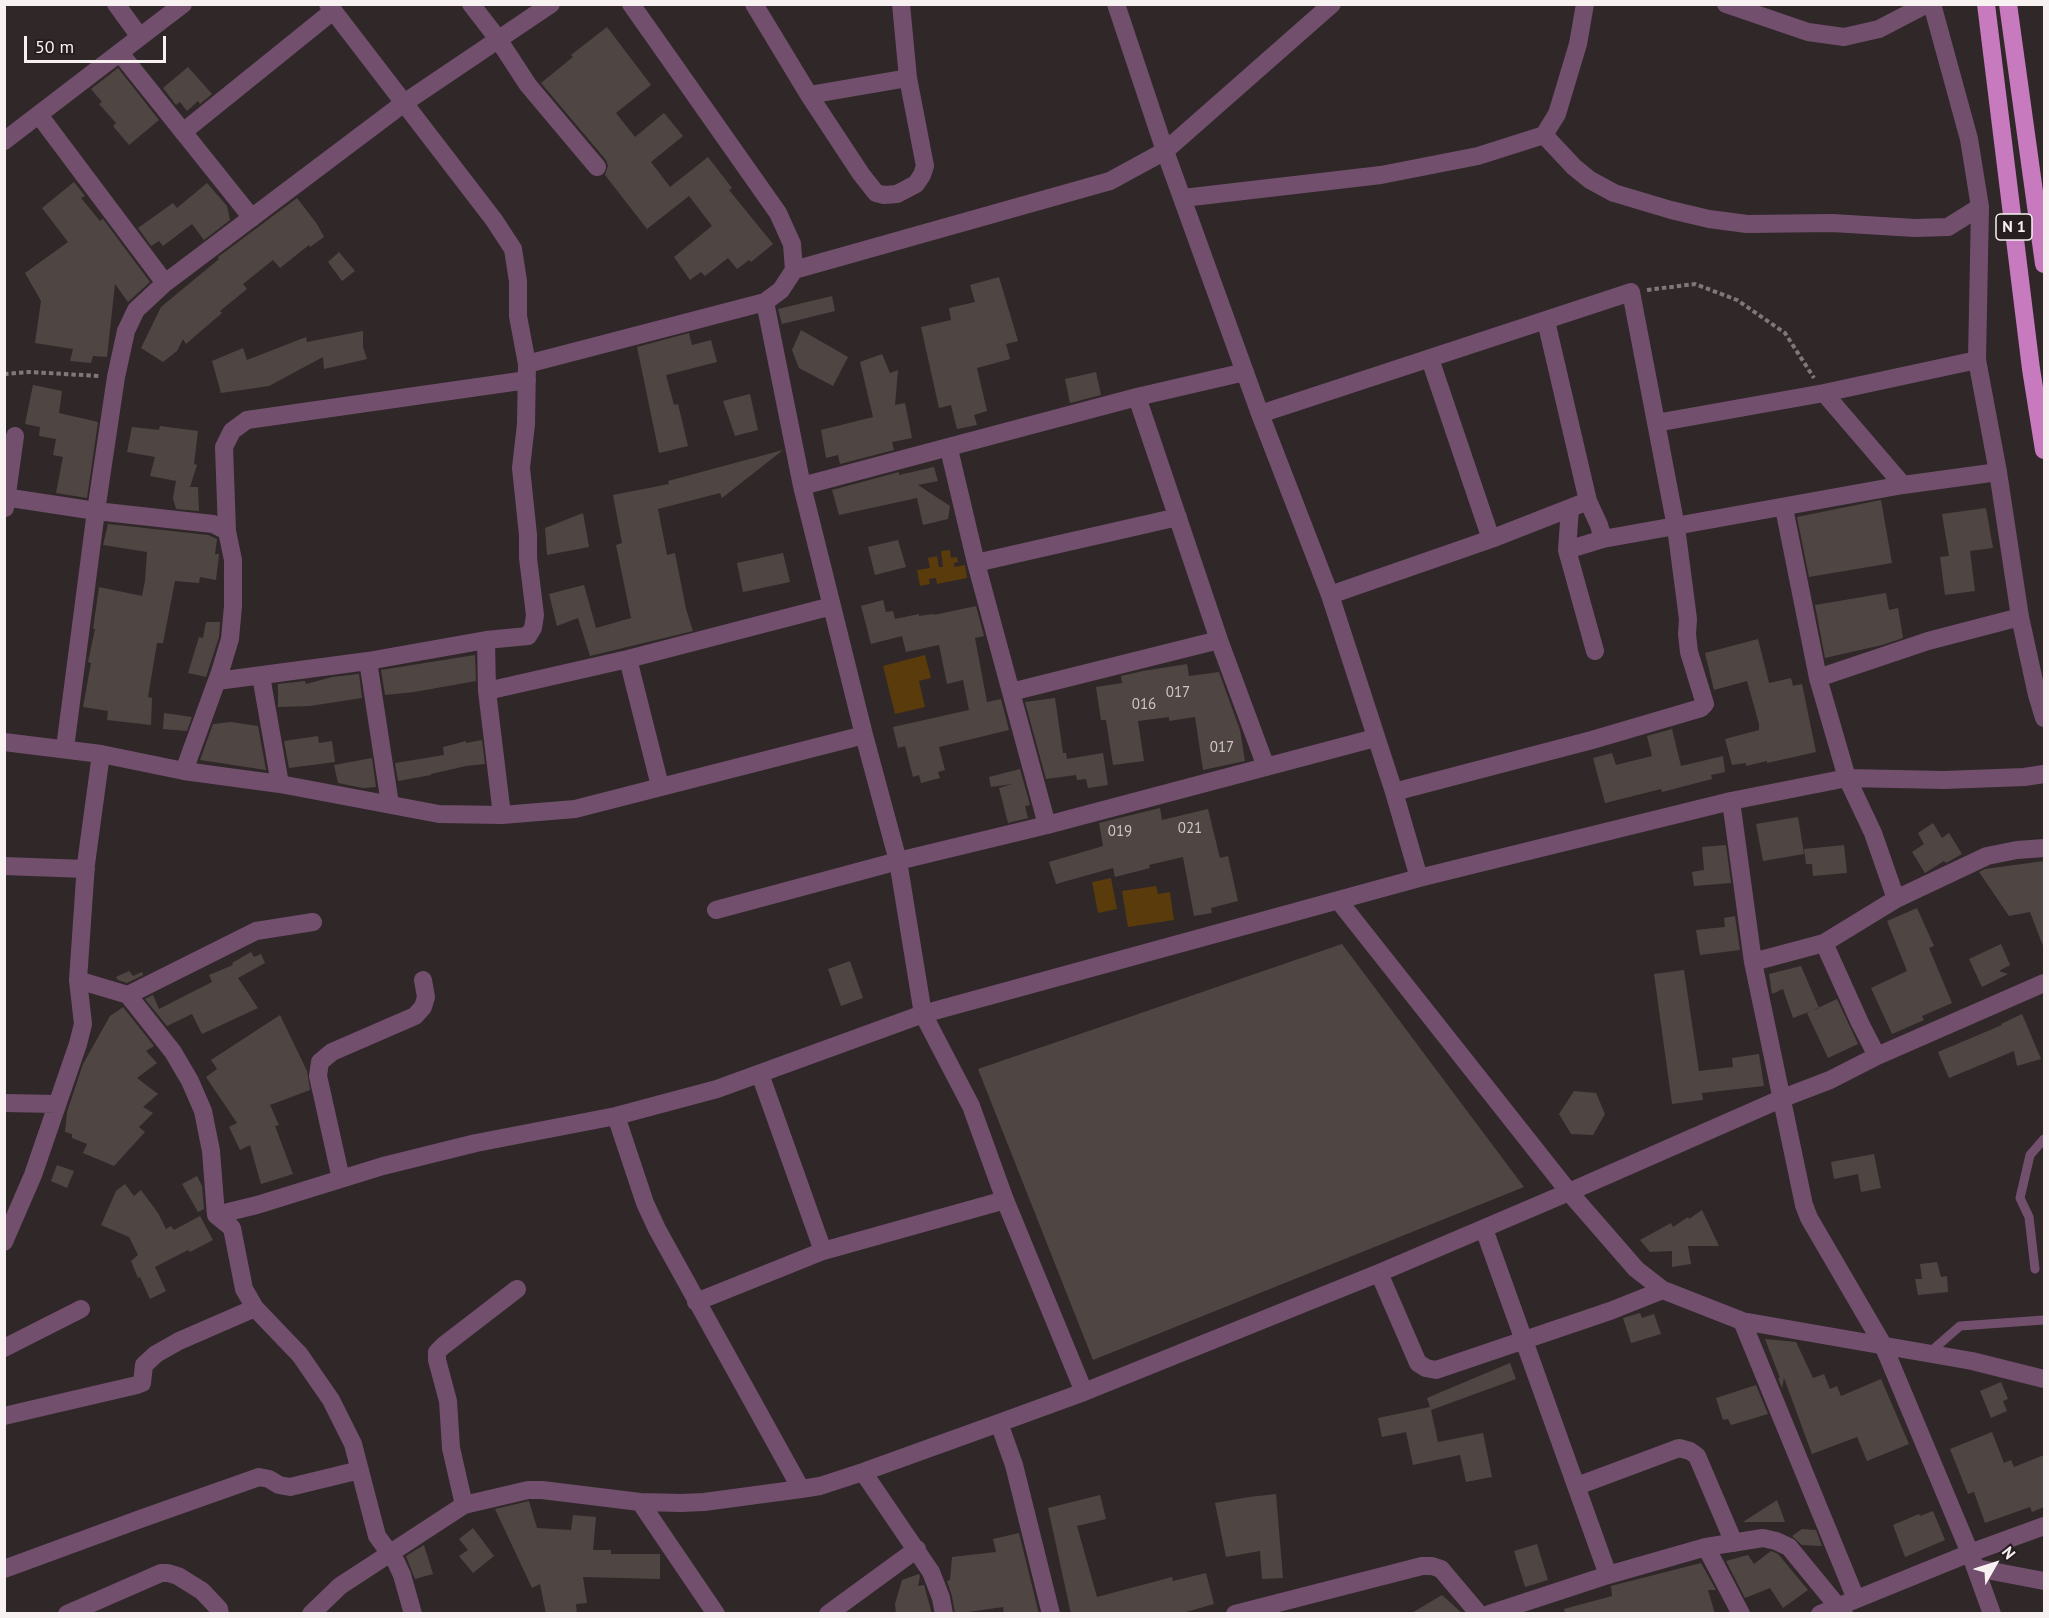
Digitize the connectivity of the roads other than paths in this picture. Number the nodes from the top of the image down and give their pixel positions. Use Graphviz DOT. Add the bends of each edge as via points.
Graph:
graph roads {
  1 [pos="116,4"];
  2 [pos="183,4"];
  3 [pos="471,4"];
  4 [pos="551,4"];
  5 [pos="632,4"];
  6 [pos="754,4"];
  7 [pos="901,4"];
  8 [pos="1116,4"];
  9 [pos="1332,4"];
  10 [pos="1585,4"];
  11 [pos="1726,4"];
  12 [pos="1927,4"];
  13 [pos="1932,4"];
  14 [pos="1986,4"];
  15 [pos="2008,4"];
  16 [pos="330,8"];
  17 [pos="140,37"];
  18 [pos="498,39"];
  19 [pos="120,53"];
  20 [pos="909,78"];
  21 [pos="809,95"];
  22 [pos="404,103"];
  23 [pos="39,115"];
  24 [pos="183,132"];
  25 [pos="1544,135"];
  26 [pos="4,141"];
  27 [pos="1165,151"];
  28 [pos="597,167"];
  29 [pos="1183,198"];
  30 [pos="1980,207"];
  31 [pos="252,218"];
  32 [pos="2044,264"];
  33 [pos="794,270"];
  34 [pos="165,283"];
  35 [pos="765,302"];
  36 [pos="1546,321"];
  37 [pos="1430,359"];
  38 [pos="1977,360"];
  39 [pos="527,372"];
  40 [pos="1245,372"];
  41 [pos="1824,393"];
  42 [pos="1137,397"];
  43 [pos="1260,414"];
  44 [pos="1656,423"];
  45 [pos="15,436"];
  46 [pos="949,448"];
  47 [pos="2044,450"];
  48 [pos="1998,472"];
  49 [pos="1903,485"];
  50 [pos="802,486"];
  51 [pos="5,501"];
  52 [pos="1588,501"];
  53 [pos="1570,508"];
  54 [pos="1784,508"];
  55 [pos="96,511"];
  56 [pos="1178,517"];
  57 [pos="1676,527"];
  58 [pos="227,531"];
  59 [pos="1491,539"];
  60 [pos="1603,539"];
  61 [pos="1567,550"];
  62 [pos="976,563"];
  63 [pos="1330,595"];
  64 [pos="832,606"];
  65 [pos="2020,618"];
  66 [pos="486,640"];
  67 [pos="1219,640"];
  68 [pos="1595,651"];
  69 [pos="628,659"];
  70 [pos="368,661"];
  71 [pos="261,676"];
  72 [pos="1818,678"];
  73 [pos="217,681"];
  74 [pos="487,692"];
  75 [pos="1011,692"];
  76 [pos="2044,718"];
  77 [pos="864,735"];
  78 [pos="1375,738"];
  79 [pos="4,742"];
  80 [pos="65,748"];
  81 [pos="101,753"];
  82 [pos="1266,767"];
  83 [pos="184,771"];
  84 [pos="2044,774"];
  85 [pos="1847,778"];
  86 [pos="280,784"];
  87 [pos="660,786"];
  88 [pos="1394,792"];
  89 [pos="1731,801"];
  90 [pos="390,804"];
  91 [pos="502,815"];
  92 [pos="1047,825"];
  93 [pos="2044,848"];
  94 [pos="898,861"];
  95 [pos="4,866"];
  96 [pos="86,868"];
  97 [pos="1419,878"];
  98 [pos="1896,899"];
  99 [pos="1338,900"];
  100 [pos="716,910"];
  101 [pos="314,922"];
  102 [pos="1824,943"];
  103 [pos="1753,963"];
  104 [pos="78,980"];
  105 [pos="423,980"];
  106 [pos="2044,983"];
  107 [pos="128,995"];
  108 [pos="923,1014"];
  109 [pos="1877,1056"];
  110 [pos="760,1074"];
  111 [pos="1782,1098"];
  112 [pos="4,1103"];
  113 [pos="57,1104"];
  114 [pos="616,1116"];
  115 [pos="2044,1139"];
  116 [pos="341,1179"];
  117 [pos="1569,1192"];
  118 [pos="1005,1200"];
  119 [pos="216,1215"];
  120 [pos="1484,1229"];
  121 [pos="4,1242"];
  122 [pos="823,1251"];
  123 [pos="2035,1269"];
  124 [pos="1379,1274"];
  125 [pos="517,1289"];
  126 [pos="1663,1290"];
  127 [pos="696,1302"];
  128 [pos="255,1308"];
  129 [pos="81,1309"];
  130 [pos="2044,1320"];
  131 [pos="1742,1321"];
  132 [pos="1526,1340"];
  133 [pos="1883,1345"];
  134 [pos="4,1348"];
  135 [pos="1929,1353"];
  136 [pos="2044,1379"];
  137 [pos="1084,1392"];
  138 [pos="4,1416"];
  139 [pos="999,1423"];
  140 [pos="360,1470"];
  141 [pos="863,1472"];
  142 [pos="1577,1486"];
  143 [pos="801,1489"];
  144 [pos="640,1502"];
  145 [pos="464,1505"];
  146 [pos="2044,1526"];
  147 [pos="1734,1543"];
  148 [pos="1706,1547"];
  149 [pos="917,1549"];
  150 [pos="388,1554"];
  151 [pos="1973,1561"];
  152 [pos="4,1569"];
  153 [pos="1608,1575"];
  154 [pos="2044,1581"];
  155 [pos="1856,1599"];
  156 [pos="1841,1610"];
  157 [pos="67,1614"];
  158 [pos="220,1614"];
  159 [pos="311,1614"];
  160 [pos="413,1614"];
  161 [pos="716,1614"];
  162 [pos="828,1614"];
  163 [pos="944,1614"];
  164 [pos="1051,1614"];
  165 [pos="1235,1614"];
  166 [pos="1479,1614"];
  167 [pos="1489,1614"];
  168 [pos="1741,1614"];
  169 [pos="1820,1614"];
  170 [pos="1992,1614"];
  1 -- 17 [label="street"];
  2 -- 17 [label="street"];
  3 -- 18 [label="street"];
  4 -- 18 [label="street"];
  5 -- 33 [label="street" via="778,213 792,244"];
  6 -- 21 [label="street"];
  7 -- 20 [label="street"];
  8 -- 27 [label="street"];
  9 -- 27 [label="street"];
  10 -- 25 [label="street" via="1578,44 1557,114"];
  11 -- 12 [label="street" via="1808,32 1844,37 1879,29"];
  13 -- 30 [label="street" via="1969,139"];
  14 -- 47 [label="highway, N 1"];
  15 -- 32 [label="highway, N 1"];
  16 -- 22 [label="street"];
  16 -- 24 [label="street"];
  17 -- 19 [label="street"];
  18 -- 22 [label="street"];
  18 -- 28 [label="street" via="528,85"];
  19 -- 23 [label="street"];
  19 -- 24 [label="street"];
  20 -- 21 [label="street"];
  20 -- 21 [label="street" via="925,166 916,184 897,194 876,193"];
  22 -- 31 [label="street"];
  22 -- 39 [label="street" via="513,249"];
  23 -- 26 [label="street"];
  23 -- 34 [label="street"];
  24 -- 31 [label="street"];
  25 -- 29 [label="street" via="1478,156 1381,175"];
  25 -- 30 [label="street" via="1574,167 1614,193 1710,219 1747,224 1926,228 1948,227"];
  27 -- 29 [label="street"];
  27 -- 33 [label="street" via="1110,181"];
  29 -- 40 [label="street"];
  30 -- 38 [label="street"];
  31 -- 34 [label="street"];
  33 -- 35 [label="street" via="781,290"];
  34 -- 55 [label="street" via="130,320 116,377"];
  35 -- 39 [label="street"];
  35 -- 50 [label="street"];
  36 -- 37 [label="street"];
  36 -- 44 [label="street" via="1631,292"];
  36 -- 52 [label="street"];
  37 -- 43 [label="street"];
  37 -- 59 [label="street"];
  38 -- 41 [label="street"];
  38 -- 48 [label="street"];
  39 -- 58 [label="street" via="247,420 232,431 224,447"];
  39 -- 66 [label="street" via="521,468 535,615 528,636"];
  40 -- 42 [label="street"];
  40 -- 43 [label="street"];
  41 -- 44 [label="street"];
  41 -- 49 [label="street"];
  42 -- 46 [label="street"];
  42 -- 56 [label="street"];
  43 -- 63 [label="street"];
  44 -- 57 [label="street"];
  45 -- 51 [label="street"];
  46 -- 50 [label="street"];
  46 -- 62 [label="street"];
  48 -- 49 [label="street"];
  48 -- 65 [label="street"];
  49 -- 54 [label="street"];
  50 -- 64 [label="street"];
  51 -- 55 [label="street"];
  52 -- 53 [label="street"];
  52 -- 60 [label="street"];
  53 -- 59 [label="street"];
  53 -- 61 [label="street"];
  54 -- 57 [label="street"];
  54 -- 72 [label="street"];
  55 -- 58 [label="street" via="213,524"];
  55 -- 80 [label="street"];
  56 -- 62 [label="street"];
  56 -- 67 [label="street"];
  57 -- 60 [label="street"];
  57 -- 88 [label="street" via="1689,652 1705,698 1701,708"];
  58 -- 73 [label="street" via="233,560 233,606 230,639"];
  59 -- 63 [label="street"];
  60 -- 61 [label="street"];
  61 -- 68 [label="street"];
  62 -- 75 [label="street"];
  63 -- 78 [label="street"];
  64 -- 69 [label="street"];
  64 -- 77 [label="street"];
  65 -- 72 [label="street" via="1928,641"];
  65 -- 76 [label="street"];
  66 -- 70 [label="street"];
  66 -- 74 [label="street"];
  67 -- 75 [label="street"];
  67 -- 82 [label="street"];
  69 -- 74 [label="street"];
  69 -- 87 [label="street"];
  70 -- 71 [label="street"];
  70 -- 90 [label="street"];
  71 -- 73 [label="street"];
  71 -- 86 [label="street"];
  72 -- 85 [label="street"];
  73 -- 83 [label="street"];
  74 -- 91 [label="street"];
  75 -- 92 [label="street"];
  77 -- 87 [label="street"];
  77 -- 94 [label="street"];
  78 -- 82 [label="street"];
  78 -- 88 [label="street"];
  79 -- 80 [label="street"];
  80 -- 81 [label="street"];
  81 -- 83 [label="street"];
  81 -- 96 [label="street"];
  82 -- 92 [label="street"];
  83 -- 86 [label="street"];
  84 -- 85 [label="street" via="1944,780"];
  85 -- 89 [label="street"];
  85 -- 98 [label="street" via="1873,833"];
  86 -- 90 [label="street"];
  87 -- 91 [label="street" via="575,809"];
  88 -- 97 [label="street"];
  89 -- 97 [label="street"];
  89 -- 103 [label="street"];
  90 -- 91 [label="street" via="439,813"];
  92 -- 94 [label="street"];
  93 -- 98 [label="street" via="1987,856"];
  94 -- 100 [label="street"];
  94 -- 108 [label="street"];
  95 -- 96 [label="street"];
  96 -- 104 [label="street"];
  97 -- 99 [label="street"];
  98 -- 102 [label="street"];
  99 -- 108 [label="street"];
  99 -- 117 [label="street"];
  101 -- 107 [label="street" via="256,931"];
  102 -- 103 [label="street"];
  102 -- 109 [label="street"];
  103 -- 111 [label="street"];
  104 -- 107 [label="street"];
  104 -- 113 [label="street" via="83,1024"];
  105 -- 116 [label="street" via="426,997 415,1016 320,1062 318,1076"];
  106 -- 109 [label="street"];
  107 -- 119 [label="street" via="173,1052 203,1111"];
  108 -- 110 [label="street"];
  108 -- 118 [label="street" via="971,1106"];
  109 -- 111 [label="street"];
  110 -- 114 [label="street"];
  110 -- 122 [label="street"];
  111 -- 117 [label="street"];
  111 -- 133 [label="street" via="1809,1218"];
  112 -- 113 [label="street"];
  113 -- 121 [label="street"];
  114 -- 116 [label="street" via="476,1143"];
  114 -- 127 [label="street" via="649,1212"];
  115 -- 123 [label="lane" via="2030,1155 2020,1198 2030,1217"];
  116 -- 119 [label="street"];
  117 -- 120 [label="street"];
  117 -- 126 [label="street" via="1636,1269"];
  118 -- 122 [label="street"];
  118 -- 137 [label="street"];
  119 -- 128 [label="street" via="232,1228 244,1289"];
  120 -- 124 [label="street"];
  120 -- 132 [label="street"];
  122 -- 127 [label="street"];
  124 -- 132 [label="street" via="1418,1363 1426,1368 1436,1370"];
  124 -- 137 [label="street"];
  125 -- 145 [label="street" via="437,1352"];
  126 -- 131 [label="street"];
  126 -- 132 [label="street"];
  127 -- 143 [label="street"];
  128 -- 138 [label="street" via="156,1354 142,1369 142,1383"];
  128 -- 140 [label="street" via="300,1355 331,1400 353,1444"];
  129 -- 134 [label="street"];
  130 -- 135 [label="lane" via="1959,1326"];
  131 -- 133 [label="street"];
  131 -- 155 [label="street"];
  132 -- 142 [label="street"];
  133 -- 135 [label="street"];
  133 -- 151 [label="street"];
  135 -- 136 [label="street"];
  137 -- 139 [label="street"];
  139 -- 141 [label="street"];
  139 -- 164 [label="street" via="1014,1465"];
  140 -- 150 [label="street" via="376,1536"];
  140 -- 152 [label="street" via="290,1487 258,1477"];
  141 -- 143 [label="street"];
  141 -- 149 [label="street"];
  142 -- 147 [label="street" via="1679,1448 1690,1451 1697,1456"];
  142 -- 153 [label="street"];
  143 -- 144 [label="street" via="704,1502"];
  144 -- 145 [label="street" via="528,1490"];
  144 -- 161 [label="street"];
  145 -- 150 [label="street"];
  146 -- 151 [label="street"];
  147 -- 148 [label="street"];
  147 -- 156 [label="street" via="1763,1538 1789,1547"];
  148 -- 153 [label="street"];
  148 -- 168 [label="street"];
  149 -- 162 [label="street"];
  149 -- 163 [label="street" via="937,1585"];
  150 -- 159 [label="street" via="340,1586"];
  150 -- 160 [label="street" via="402,1575"];
  151 -- 154 [label="street"];
  151 -- 155 [label="street"];
  151 -- 170 [label="street"];
  153 -- 167 [label="street"];
  155 -- 156 [label="street"];
  156 -- 169 [label="street"];
  157 -- 158 [label="street" via="168,1573 202,1591"];
  165 -- 166 [label="street" via="1422,1566 1440,1569"];
}
